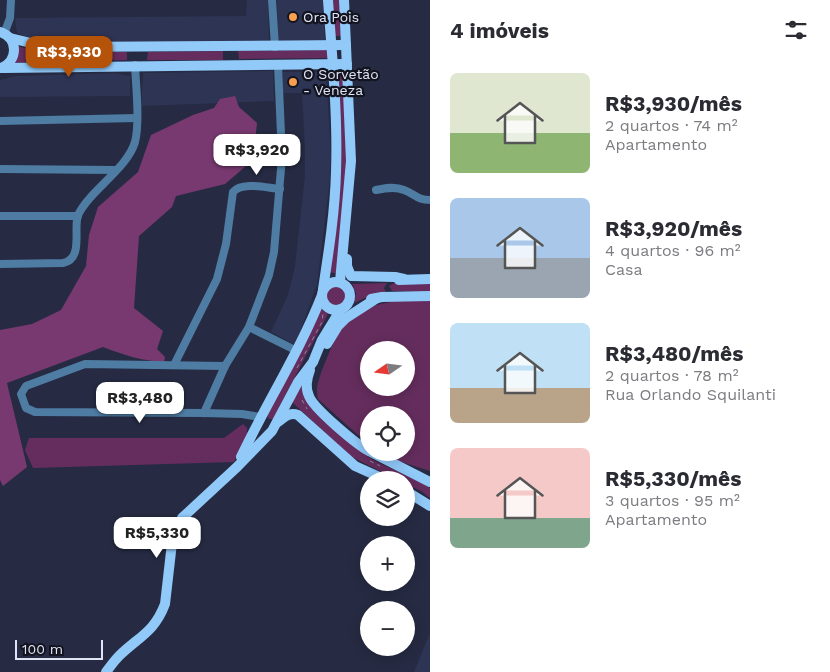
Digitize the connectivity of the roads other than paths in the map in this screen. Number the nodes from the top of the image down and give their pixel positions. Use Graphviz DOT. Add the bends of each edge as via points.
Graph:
graph roads {
  1 [pos="11,0"];
  2 [pos="272,0"];
  3 [pos="328,0"];
  4 [pos="344,4"];
  5 [pos="5,35"];
  6 [pos="229,46"];
  7 [pos="275,46"];
  8 [pos="331,46"];
  9 [pos="346,46"];
  10 [pos="135,47"];
  11 [pos="332,64"];
  12 [pos="347,64"];
  13 [pos="135,65"];
  14 [pos="230,65"];
  15 [pos="278,65"];
  16 [pos="1,68"];
  17 [pos="136,118"];
  18 [pos="0,121"];
  19 [pos="351,161"];
  20 [pos="0,169"];
  21 [pos="115,170"];
  22 [pos="280,189"];
  23 [pos="376,190"];
  24 [pos="430,200"];
  25 [pos="0,216"];
  26 [pos="78,216"];
  27 [pos="346,217"];
  28 [pos="0,264"];
  29 [pos="404,279"];
  30 [pos="430,280"];
  31 [pos="394,281"];
  32 [pos="342,283"];
  33 [pos="322,292"];
  34 [pos="430,296"];
  35 [pos="392,297"];
  36 [pos="377,298"];
  37 [pos="342,309"];
  38 [pos="249,327"];
  39 [pos="297,351"];
  40 [pos="313,362"];
  41 [pos="174,365"];
  42 [pos="225,366"];
  43 [pos="204,413"];
  44 [pos="260,417"];
  45 [pos="277,422"];
  46 [pos="360,443"];
  47 [pos="388,461"];
  48 [pos="237,467"];
  49 [pos="366,471"];
  50 [pos="430,482"];
  51 [pos="415,496"];
  52 [pos="430,506"];
  53 [pos="106,672"];
  1 -- 5 [label="street"];
  2 -- 7 [label="street"];
  3 -- 8 [label="main road"];
  4 -- 9 [label="main road"];
  4 -- 19 [label="main road" via="348,16 356,144"];
  5 -- 10 [label="main road" via="39,45"];
  5 -- 16 [label="main road" via="14,44 15,51 9,64"];
  6 -- 7 [label="main road"];
  6 -- 10 [label="main road"];
  6 -- 14 [label="main road"];
  7 -- 8 [label="main road"];
  8 -- 9 [label="main road"];
  8 -- 11 [label="main road"];
  9 -- 12 [label="main road"];
  10 -- 13 [label="main road"];
  11 -- 12 [label="main road"];
  11 -- 15 [label="main road"];
  11 -- 33 [label="main road" via="336,172 330,248"];
  12 -- 19 [label="main road"];
  13 -- 14 [label="main road"];
  13 -- 16 [label="main road"];
  13 -- 17 [label="street"];
  14 -- 15 [label="main road"];
  15 -- 22 [label="street" via="282,157"];
  17 -- 18 [label="street"];
  17 -- 21 [label="street" via="135,141"];
  19 -- 27 [label="main road"];
  20 -- 21 [label="street"];
  21 -- 26 [label="street"];
  22 -- 38 [label="street" via="269,275"];
  22 -- 41 [label="street" via="236,188 217,279"];
  23 -- 24 [label="street" via="396,187 415,197"];
  25 -- 26 [label="street"];
  26 -- 28 [label="street" via="77,241 71,259"];
  27 -- 29 [label="main road" via="347,266 351,276"];
  27 -- 32 [label="main road"];
  29 -- 30 [label="main road"];
  29 -- 31 [label="main road"];
  31 -- 32 [label="main road"];
  31 -- 35 [label="main road" via="387,288"];
  32 -- 33 [label="main road" via="331,282"];
  32 -- 37 [label="main road" via="349,289 350,296 349,303"];
  33 -- 37 [label="main road" via="327,307"];
  33 -- 39 [label="main road"];
  34 -- 35 [label="main road"];
  35 -- 36 [label="main road"];
  36 -- 37 [label="main road"];
  36 -- 40 [label="main road" via="342,322"];
  37 -- 40 [label="main road" via="322,340"];
  38 -- 39 [label="street"];
  38 -- 42 [label="street"];
  39 -- 44 [label="main road"];
  40 -- 45 [label="main road" via="298,382"];
  40 -- 46 [label="main road" via="307,384 308,396"];
  41 -- 42 [label="street"];
  41 -- 43 [label="street" via="86,364 26,386 22,394 26,408 35,412"];
  42 -- 43 [label="street"];
  43 -- 44 [label="street"];
  44 -- 45 [label="main road"];
  44 -- 48 [label="main road"];
  45 -- 48 [label="main road"];
  45 -- 49 [label="main road" via="288,414 298,415 355,466"];
  47 -- 50 [label="main road"];
  48 -- 53 [label="main road" via="182,518 172,543 162,613 146,635 118,657"];
  51 -- 52 [label="main road"];
}
